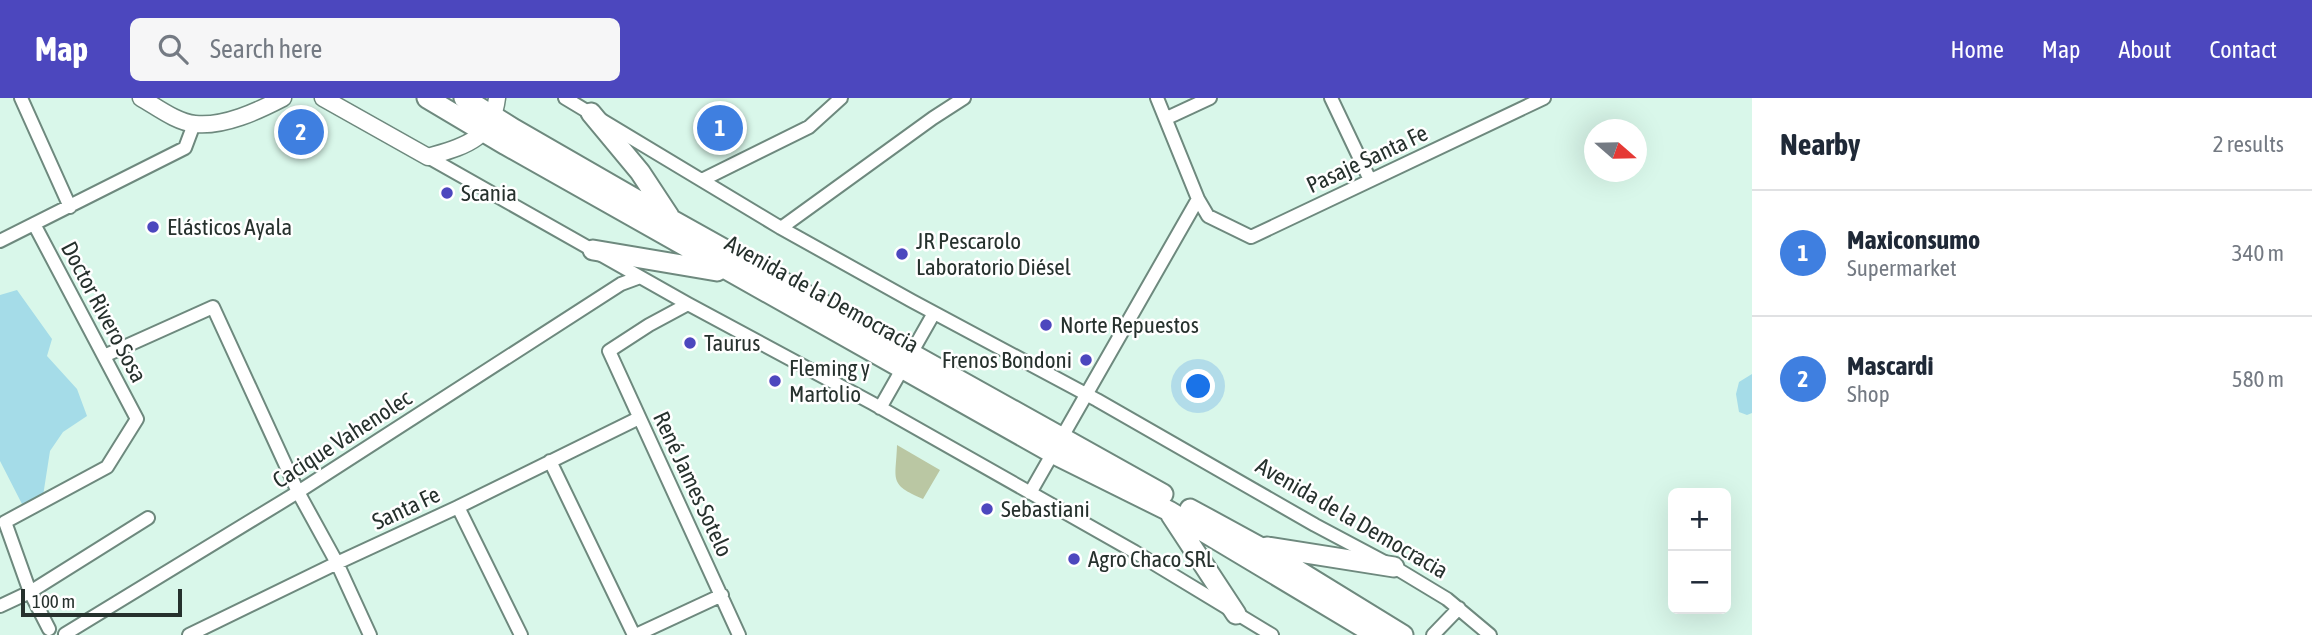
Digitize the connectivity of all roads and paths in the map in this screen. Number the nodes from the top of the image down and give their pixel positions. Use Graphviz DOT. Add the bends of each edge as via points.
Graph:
graph roads {
  1 [pos="21,98"];
  2 [pos="141,98"];
  3 [pos="283,98"];
  4 [pos="323,98"];
  5 [pos="427,98"];
  6 [pos="464,98"];
  7 [pos="565,98"];
  8 [pos="842,98"];
  9 [pos="964,98"];
  10 [pos="1157,98"];
  11 [pos="1210,98"];
  12 [pos="1331,98"];
  13 [pos="1544,98"];
  14 [pos="591,113"];
  15 [pos="492,115"];
  16 [pos="1167,118"];
  17 [pos="194,124"];
  18 [pos="428,157"];
  19 [pos="702,180"];
  20 [pos="1370,180"];
  21 [pos="1198,200"];
  22 [pos="70,207"];
  23 [pos="672,219"];
  24 [pos="34,224"];
  25 [pos="781,228"];
  26 [pos="0,242"];
  27 [pos="593,250"];
  28 [pos="640,277"];
  29 [pos="748,281"];
  30 [pos="688,304"];
  31 [pos="934,313"];
  32 [pos="104,356"];
  33 [pos="906,361"];
  34 [pos="1085,395"];
  35 [pos="880,408"];
  36 [pos="639,418"];
  37 [pos="1058,447"];
  38 [pos="550,461"];
  39 [pos="298,492"];
  40 [pos="1030,493"];
  41 [pos="458,507"];
  42 [pos="1169,511"];
  43 [pos="148,519"];
  44 [pos="1258,546"];
  45 [pos="337,563"];
  46 [pos="1394,567"];
  47 [pos="30,592"];
  48 [pos="722,595"];
  49 [pos="0,606"];
  50 [pos="1459,608"];
  51 [pos="1236,614"];
  52 [pos="211,630"];
  53 [pos="47,632"];
  54 [pos="65,635"];
  55 [pos="189,635"];
  56 [pos="370,635"];
  57 [pos="521,635"];
  58 [pos="635,635"];
  59 [pos="739,635"];
  60 [pos="1272,635"];
  61 [pos="1376,635"];
  62 [pos="1404,635"];
  63 [pos="1433,635"];
  64 [pos="1490,635"];
  1 -- 22 [label="street"];
  2 -- 17 [label="main road"];
  3 -- 17 [label="main road" via="221,123"];
  4 -- 18 [label="main road"];
  5 -- 15 [label="highway, Avenida de la Democracia"];
  6 -- 15 [label="highway, Avenida de la Democracia"];
  7 -- 14 [label="street, Avenida de la Democracia"];
  8 -- 19 [label="street" via="809,127"];
  9 -- 25 [label="street"];
  10 -- 16 [label="street"];
  11 -- 16 [label="street"];
  12 -- 20 [label="street"];
  13 -- 20 [label="street, Pasaje Santa Fe"];
  14 -- 19 [label="street, Avenida de la Democracia"];
  14 -- 23 [label="highway"];
  15 -- 18 [label="main road" via="467,145"];
  15 -- 23 [label="highway, Avenida de la Democracia"];
  15 -- 29 [label="highway, Avenida de la Democracia"];
  16 -- 21 [label="street"];
  17 -- 22 [label="street" via="185,148"];
  18 -- 27 [label="street"];
  19 -- 25 [label="street, Avenida de la Democracia"];
  20 -- 21 [label="street, Pasaje Santa Fe" via="1251,237 1208,216"];
  21 -- 34 [label="street"];
  22 -- 24 [label="street"];
  23 -- 33 [label="highway, Avenida de la Democracia"];
  24 -- 26 [label="street"];
  24 -- 32 [label="street, Doctor Rivero Sosa"];
  25 -- 31 [label="street, Avenida de la Democracia"];
  27 -- 28 [label="street"];
  27 -- 29 [label="highway" via="691,265"];
  28 -- 30 [label="street"];
  28 -- 39 [label="street, Cacique Vahenolec" via="621,284"];
  29 -- 33 [label="highway, Avenida de la Democracia"];
  30 -- 35 [label="street"];
  30 -- 36 [label="street, René James Sotelo" via="609,351"];
  31 -- 33 [label="street"];
  31 -- 34 [label="street, Avenida de la Democracia"];
  32 -- 39 [label="street" via="213,307"];
  32 -- 47 [label="street, Doctor Rivero Sosa" via="137,419 107,467 5,522"];
  33 -- 35 [label="street"];
  33 -- 37 [label="highway, Avenida de la Democracia"];
  34 -- 37 [label="street"];
  34 -- 46 [label="street, Avenida de la Democracia"];
  35 -- 40 [label="street"];
  36 -- 38 [label="street, Santa Fe"];
  36 -- 48 [label="street, René James Sotelo"];
  37 -- 40 [label="street"];
  37 -- 42 [label="highway, Avenida de la Democracia"];
  37 -- 44 [label="highway, Avenida de la Democracia"];
  38 -- 41 [label="street, Santa Fe"];
  38 -- 58 [label="street"];
  39 -- 45 [label="street"];
  39 -- 54 [label="street, Cacique Vahenolec"];
  40 -- 51 [label="street"];
  41 -- 45 [label="street, Santa Fe"];
  41 -- 57 [label="street"];
  42 -- 51 [label="highway"];
  42 -- 61 [label="highway, Avenida de la Democracia"];
  43 -- 47 [label="street"];
  44 -- 46 [label="highway"];
  44 -- 62 [label="highway, Avenida de la Democracia"];
  45 -- 52 [label="street, Santa Fe"];
  45 -- 56 [label="street"];
  46 -- 50 [label="street, Avenida de la Democracia"];
  47 -- 49 [label="street"];
  47 -- 53 [label="street"];
  48 -- 58 [label="street"];
  48 -- 59 [label="street, René James Sotelo"];
  50 -- 63 [label="street"];
  50 -- 64 [label="street, Avenida de la Democracia"];
  51 -- 60 [label="street"];
  52 -- 55 [label="street, Santa Fe"];
  53 -- 54 [label="street" via="55,627"];
}
